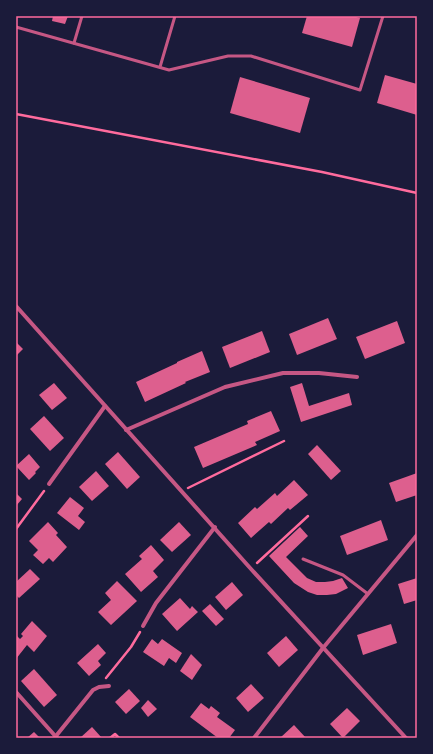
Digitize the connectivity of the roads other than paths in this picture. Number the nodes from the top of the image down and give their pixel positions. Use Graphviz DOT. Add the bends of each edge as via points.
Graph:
graph roads {
  1 [pos="82,16"];
  2 [pos="175,16"];
  3 [pos="383,16"];
  4 [pos="16,27"];
  5 [pos="74,43"];
  6 [pos="160,67"];
  7 [pos="16,306"];
  8 [pos="357,377"];
  9 [pos="105,406"];
  10 [pos="126,430"];
  11 [pos="49,484"];
  12 [pos="215,527"];
  13 [pos="417,535"];
  14 [pos="303,559"];
  15 [pos="368,594"];
  16 [pos="143,626"];
  17 [pos="323,648"];
  18 [pos="109,686"];
  19 [pos="16,692"];
  20 [pos="57,737"];
  21 [pos="254,738"];
  22 [pos="406,738"];
  1 -- 5 [label="lane"];
  2 -- 6 [label="lane"];
  3 -- 6 [label="lane" via="360,90 251,56 228,56 170,70"];
  4 -- 5 [label="lane"];
  5 -- 6 [label="lane"];
  7 -- 9 [label="street"];
  8 -- 10 [label="street" via="283,373 225,387"];
  9 -- 10 [label="street"];
  9 -- 11 [label="street"];
  10 -- 12 [label="street"];
  12 -- 16 [label="street" via="156,603"];
  12 -- 17 [label="street"];
  13 -- 15 [label="street"];
  14 -- 15 [label="lane" via="343,575"];
  15 -- 17 [label="street"];
  17 -- 21 [label="street"];
  17 -- 22 [label="street"];
  18 -- 20 [label="street" via="99,686 92,690"];
  19 -- 20 [label="street"];
}
